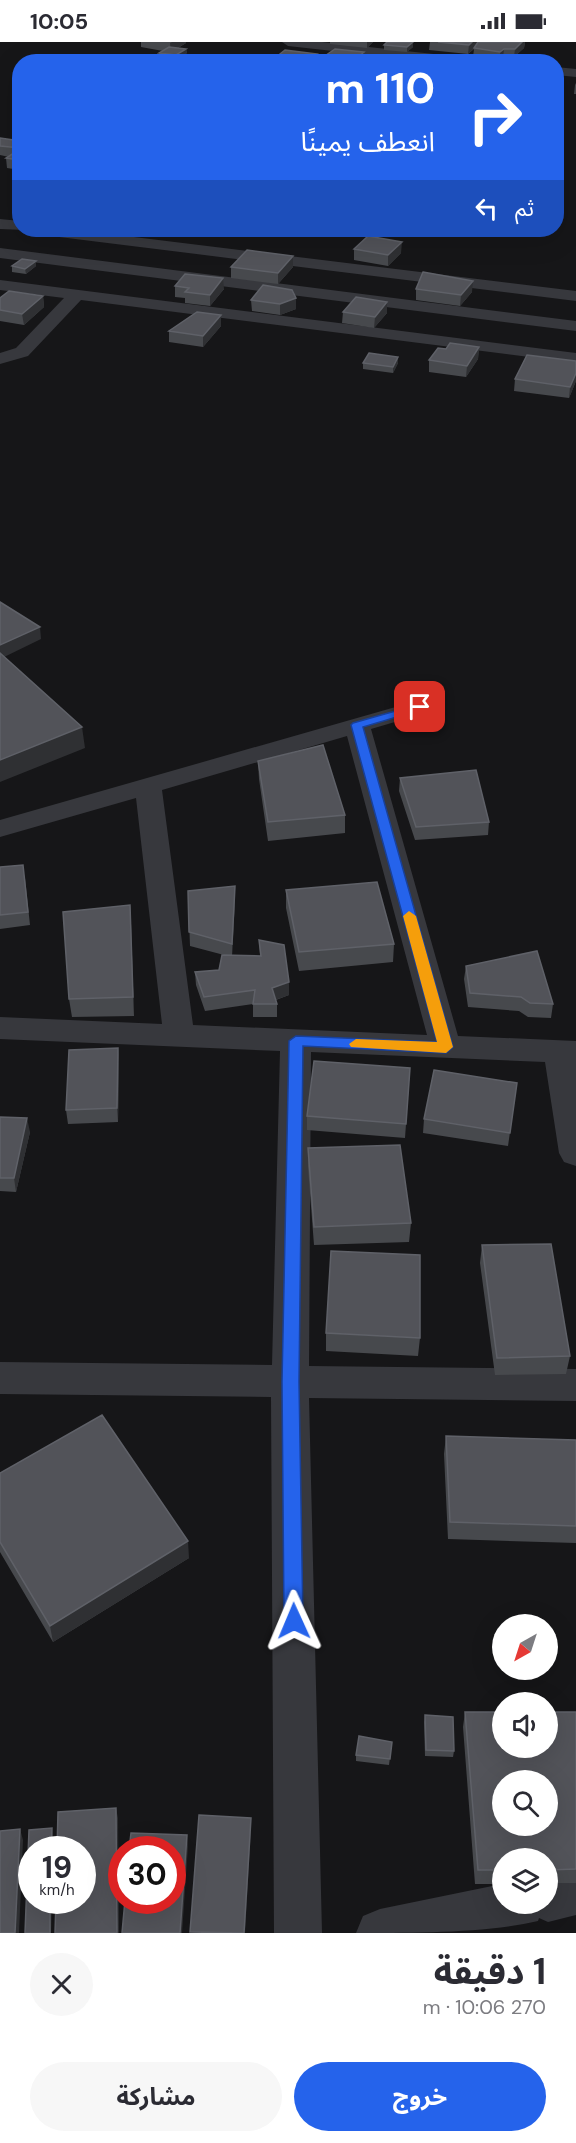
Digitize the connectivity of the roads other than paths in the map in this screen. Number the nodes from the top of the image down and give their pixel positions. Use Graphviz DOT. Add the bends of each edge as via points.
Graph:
graph roads {
  1 [pos="288,42"];
  2 [pos="430,42"];
  3 [pos="406,54"];
  4 [pos="417,54"];
  5 [pos="100,237"];
  6 [pos="0,254"];
  7 [pos="0,285"];
  8 [pos="78,295"];
  9 [pos="576,296"];
  10 [pos="576,326"];
  11 [pos="576,358"];
  12 [pos="0,359"];
  13 [pos="420,707"];
  14 [pos="357,725"];
  15 [pos="148,786"];
  16 [pos="0,829"];
  17 [pos="0,1028"];
  18 [pos="178,1036"];
  19 [pos="296,1041"];
  20 [pos="446,1047"];
  21 [pos="567,1051"];
  22 [pos="576,1153"];
  23 [pos="0,1378"];
  24 [pos="291,1382"];
  25 [pos="576,1385"];
  26 [pos="576,1892"];
  27 [pos="558,1896"];
  28 [pos="492,1910"];
  29 [pos="298,1933"];
  30 [pos="380,1933"];
  1 -- 3 [label="street"];
  2 -- 4 [label="street"];
  5 -- 9 [label="street"];
  6 -- 10 [label="street"];
  7 -- 8 [label="street"];
  8 -- 11 [label="street"];
  8 -- 12 [label="street" via="22,352"];
  13 -- 14 [label="street"];
  14 -- 15 [label="street"];
  14 -- 20 [label="street"];
  15 -- 16 [label="street"];
  15 -- 18 [label="street"];
  17 -- 18 [label="street"];
  18 -- 19 [label="street"];
  19 -- 20 [label="street"];
  19 -- 24 [label="street"];
  20 -- 21 [label="street"];
  21 -- 22 [label="street"];
  23 -- 24 [label="street"];
  24 -- 25 [label="street"];
  24 -- 29 [label="street"];
  26 -- 27 [label="street"];
  28 -- 30 [label="street"];
}
